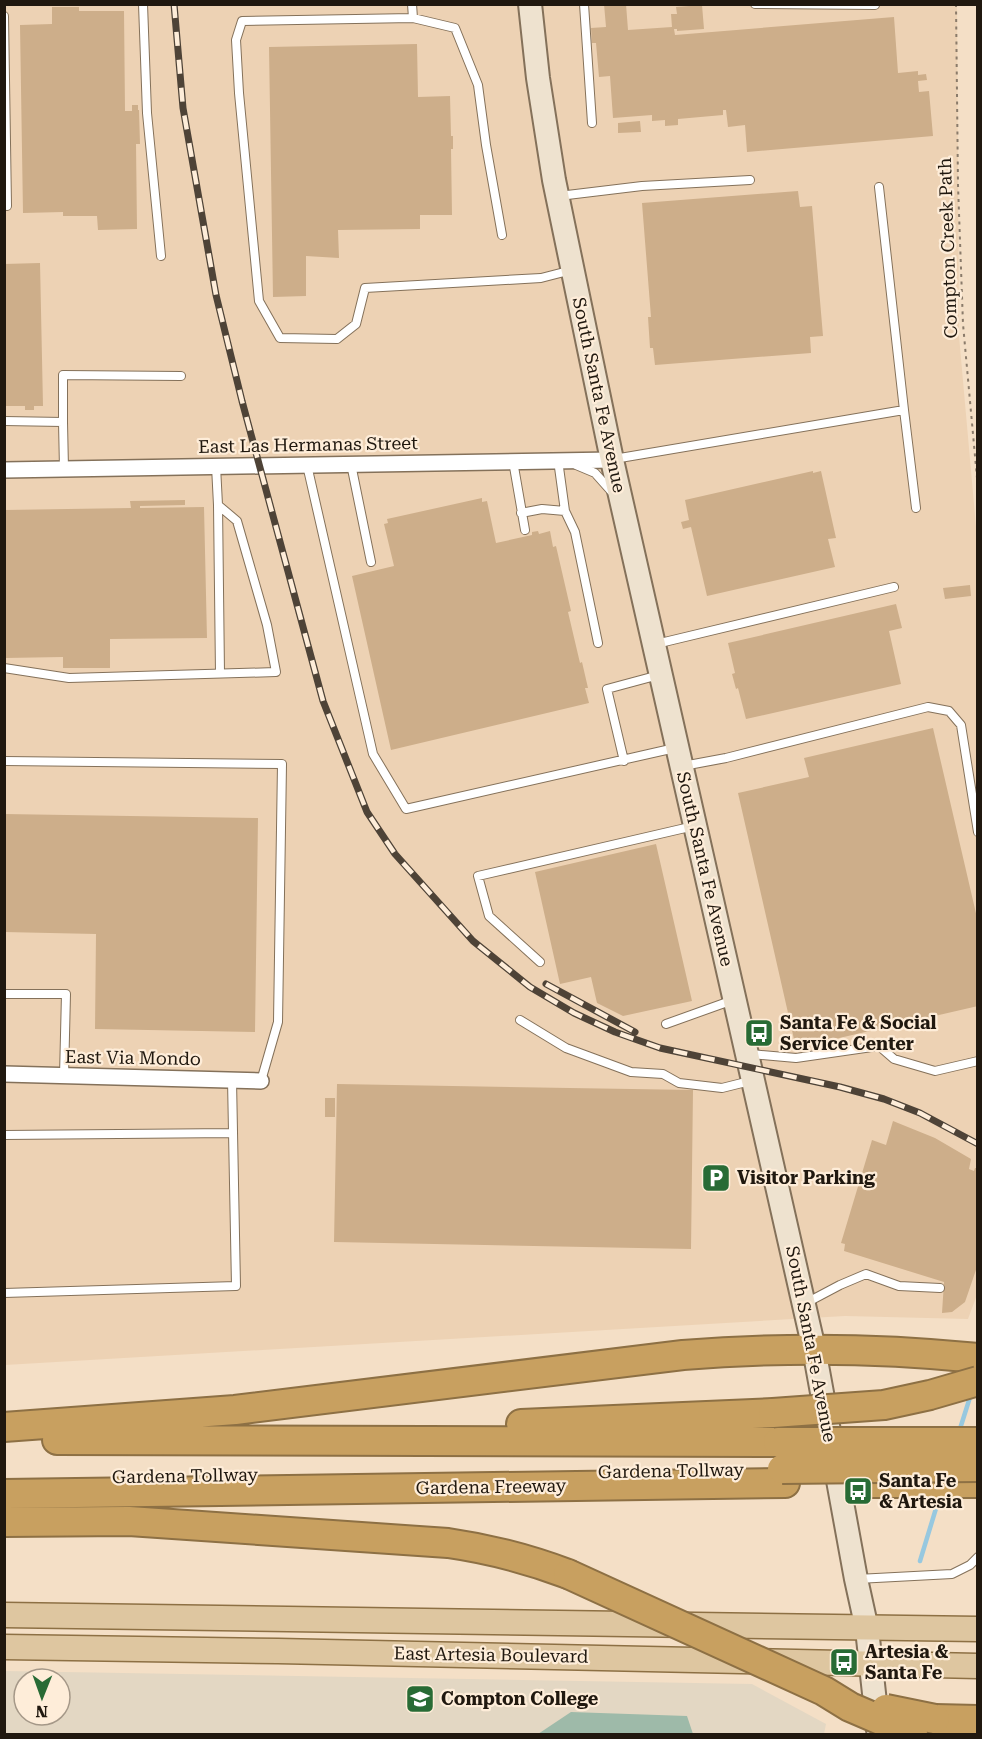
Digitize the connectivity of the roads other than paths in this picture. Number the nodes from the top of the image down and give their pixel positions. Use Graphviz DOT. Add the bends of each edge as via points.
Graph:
graph roads {
  1 [pos="143,4"];
  2 [pos="412,4"];
  3 [pos="530,4"];
  4 [pos="584,4"];
  5 [pos="755,4"];
  6 [pos="875,5"];
  7 [pos="4,16"];
  8 [pos="413,18"];
  9 [pos="592,123"];
  10 [pos="750,180"];
  11 [pos="879,188"];
  12 [pos="558,197"];
  13 [pos="7,206"];
  14 [pos="502,235"];
  15 [pos="161,256"];
  16 [pos="573,270"];
  17 [pos="181,376"];
  18 [pos="904,410"];
  19 [pos="4,422"];
  20 [pos="63,422"];
  21 [pos="560,460"];
  22 [pos="612,460"];
  23 [pos="513,461"];
  24 [pos="351,464"];
  25 [pos="306,465"];
  26 [pos="216,466"];
  27 [pos="64,469"];
  28 [pos="4,470"];
  29 [pos="218,505"];
  30 [pos="916,508"];
  31 [pos="565,511"];
  32 [pos="624,511"];
  33 [pos="521,513"];
  34 [pos="525,530"];
  35 [pos="371,562"];
  36 [pos="894,587"];
  37 [pos="598,643"];
  38 [pos="654,644"];
  39 [pos="4,668"];
  40 [pos="220,673"];
  41 [pos="661,675"];
  42 [pos="680,757"];
  43 [pos="624,760"];
  44 [pos="4,761"];
  45 [pos="695,825"];
  46 [pos="978,832"];
  47 [pos="540,962"];
  48 [pos="4,994"];
  49 [pos="735,999"];
  50 [pos="520,1020"];
  51 [pos="666,1024"];
  52 [pos="747,1053"];
  53 [pos="978,1061"];
  54 [pos="4,1074"];
  55 [pos="64,1076"];
  56 [pos="232,1080"];
  57 [pos="261,1081"];
  58 [pos="753,1081"];
  59 [pos="233,1133"];
  60 [pos="4,1135"];
  61 [pos="940,1288"];
  62 [pos="4,1293"];
  63 [pos="804,1303"];
  64 [pos="814,1349"];
  65 [pos="978,1358"];
  66 [pos="978,1381"];
  67 [pos="4,1427"];
  68 [pos="4,1440"];
  69 [pos="247,1440"];
  70 [pos="978,1442"];
  71 [pos="782,1465"];
  72 [pos="978,1467"];
  73 [pos="4,1478"];
  74 [pos="978,1482"];
  75 [pos="4,1494"];
  76 [pos="4,1521"];
  77 [pos="978,1557"];
  78 [pos="856,1579"];
  79 [pos="4,1615"];
  80 [pos="278,1620"];
  81 [pos="867,1629"];
  82 [pos="978,1629"];
  83 [pos="4,1647"];
  84 [pos="278,1651"];
  85 [pos="872,1664"];
  86 [pos="978,1666"];
  87 [pos="978,1720"];
  88 [pos="924,1727"];
  89 [pos="879,1734"];
  1 -- 15 [label="lane" via="147,113"];
  2 -- 8 [label="lane"];
  3 -- 12 [label="main road, South Santa Fe Avenue"];
  4 -- 9 [label="lane"];
  5 -- 6 [label="lane"];
  7 -- 13 [label="lane"];
  8 -- 14 [label="lane" via="455,28 478,85"];
  8 -- 16 [label="lane" via="242,21 236,50 258,301 280,338 337,339 356,324 365,288 541,278"];
  10 -- 12 [label="lane" via="642,186"];
  11 -- 18 [label="lane"];
  12 -- 16 [label="main road, South Santa Fe Avenue"];
  16 -- 22 [label="main road, South Santa Fe Avenue"];
  17 -- 20 [label="lane" via="63,375"];
  18 -- 22 [label="lane"];
  18 -- 30 [label="lane"];
  19 -- 20 [label="lane"];
  20 -- 27 [label="lane"];
  21 -- 22 [label="street, East Las Hermanas Street"];
  21 -- 23 [label="street, East Las Hermanas Street"];
  21 -- 31 [label="lane"];
  21 -- 32 [label="lane" via="599,476"];
  22 -- 32 [label="main road, South Santa Fe Avenue"];
  23 -- 24 [label="street, East Las Hermanas Street"];
  23 -- 33 [label="lane"];
  24 -- 25 [label="street, East Las Hermanas Street"];
  24 -- 35 [label="lane"];
  25 -- 26 [label="street, East Las Hermanas Street"];
  25 -- 43 [label="lane" via="373,754 406,809"];
  26 -- 27 [label="street, East Las Hermanas Street"];
  26 -- 29 [label="lane"];
  27 -- 28 [label="street, East Las Hermanas Street"];
  29 -- 40 [label="lane"];
  29 -- 40 [label="lane" via="237,521 267,625 276,672"];
  31 -- 33 [label="lane" via="542,508"];
  31 -- 37 [label="lane" via="575,532"];
  32 -- 38 [label="main road, South Santa Fe Avenue"];
  33 -- 34 [label="lane"];
  36 -- 38 [label="lane"];
  38 -- 41 [label="main road, South Santa Fe Avenue"];
  39 -- 40 [label="lane" via="69,678"];
  41 -- 42 [label="main road, South Santa Fe Avenue"];
  41 -- 43 [label="lane" via="607,689"];
  42 -- 43 [label="lane"];
  42 -- 45 [label="main road, South Santa Fe Avenue"];
  42 -- 46 [label="lane" via="726,758 928,707 949,711 961,725"];
  44 -- 57 [label="lane" via="282,764 278,1022"];
  45 -- 47 [label="lane" via="478,876 489,916"];
  45 -- 49 [label="main road, South Santa Fe Avenue"];
  48 -- 55 [label="lane" via="66,994"];
  49 -- 51 [label="lane"];
  49 -- 52 [label="main road, South Santa Fe Avenue"];
  50 -- 58 [label="lane" via="566,1048 632,1071 663,1074 679,1083 722,1088"];
  52 -- 53 [label="lane" via="796,1058 879,1046 894,1059 935,1071"];
  52 -- 58 [label="main road, South Santa Fe Avenue"];
  54 -- 55 [label="street, East Via Mondo"];
  55 -- 56 [label="street, East Via Mondo"];
  56 -- 57 [label="street, East Via Mondo"];
  56 -- 59 [label="lane"];
  58 -- 63 [label="main road, South Santa Fe Avenue"];
  59 -- 60 [label="lane"];
  59 -- 62 [label="lane" via="236,1286"];
  61 -- 63 [label="lane" via="899,1286 866,1274"];
  63 -- 64 [label="main road, South Santa Fe Avenue"];
  64 -- 65 [label="highway"];
  64 -- 67 [label="highway" via="683,1355 235,1410"];
  64 -- 78 [label="main road, South Santa Fe Avenue"];
  66 -- 69 [label="highway, bridge" via="884,1405"];
  68 -- 69 [label="highway, Gardena Freeway"];
  69 -- 71 [label="highway, Gardena Freeway"];
  70 -- 71 [label="highway, Gardena Freeway, bridge"];
  71 -- 72 [label="highway, Gardena Tollway, bridge"];
  71 -- 73 [label="highway, Gardena Tollway"];
  71 -- 74 [label="highway, Gardena Freeway"];
  71 -- 75 [label="highway, Gardena Freeway"];
  76 -- 88 [label="highway, bridge" via="129,1521 488,1549 568,1574 824,1691 890,1710"];
  77 -- 78 [label="lane" via="952,1574"];
  78 -- 81 [label="main road, South Santa Fe Avenue"];
  79 -- 80 [label="main road, East Artesia Boulevard"];
  80 -- 81 [label="main road, East Artesia Boulevard"];
  80 -- 84 [label="main road"];
  81 -- 82 [label="main road, East Artesia Boulevard"];
  81 -- 85 [label="main road, South Santa Fe Avenue"];
  83 -- 84 [label="main road, East Artesia Boulevard"];
  84 -- 85 [label="main road, East Artesia Boulevard"];
  85 -- 86 [label="main road, East Artesia Boulevard"];
  85 -- 89 [label="main road, South Santa Fe Avenue"];
  87 -- 88 [label="highway"];
}
